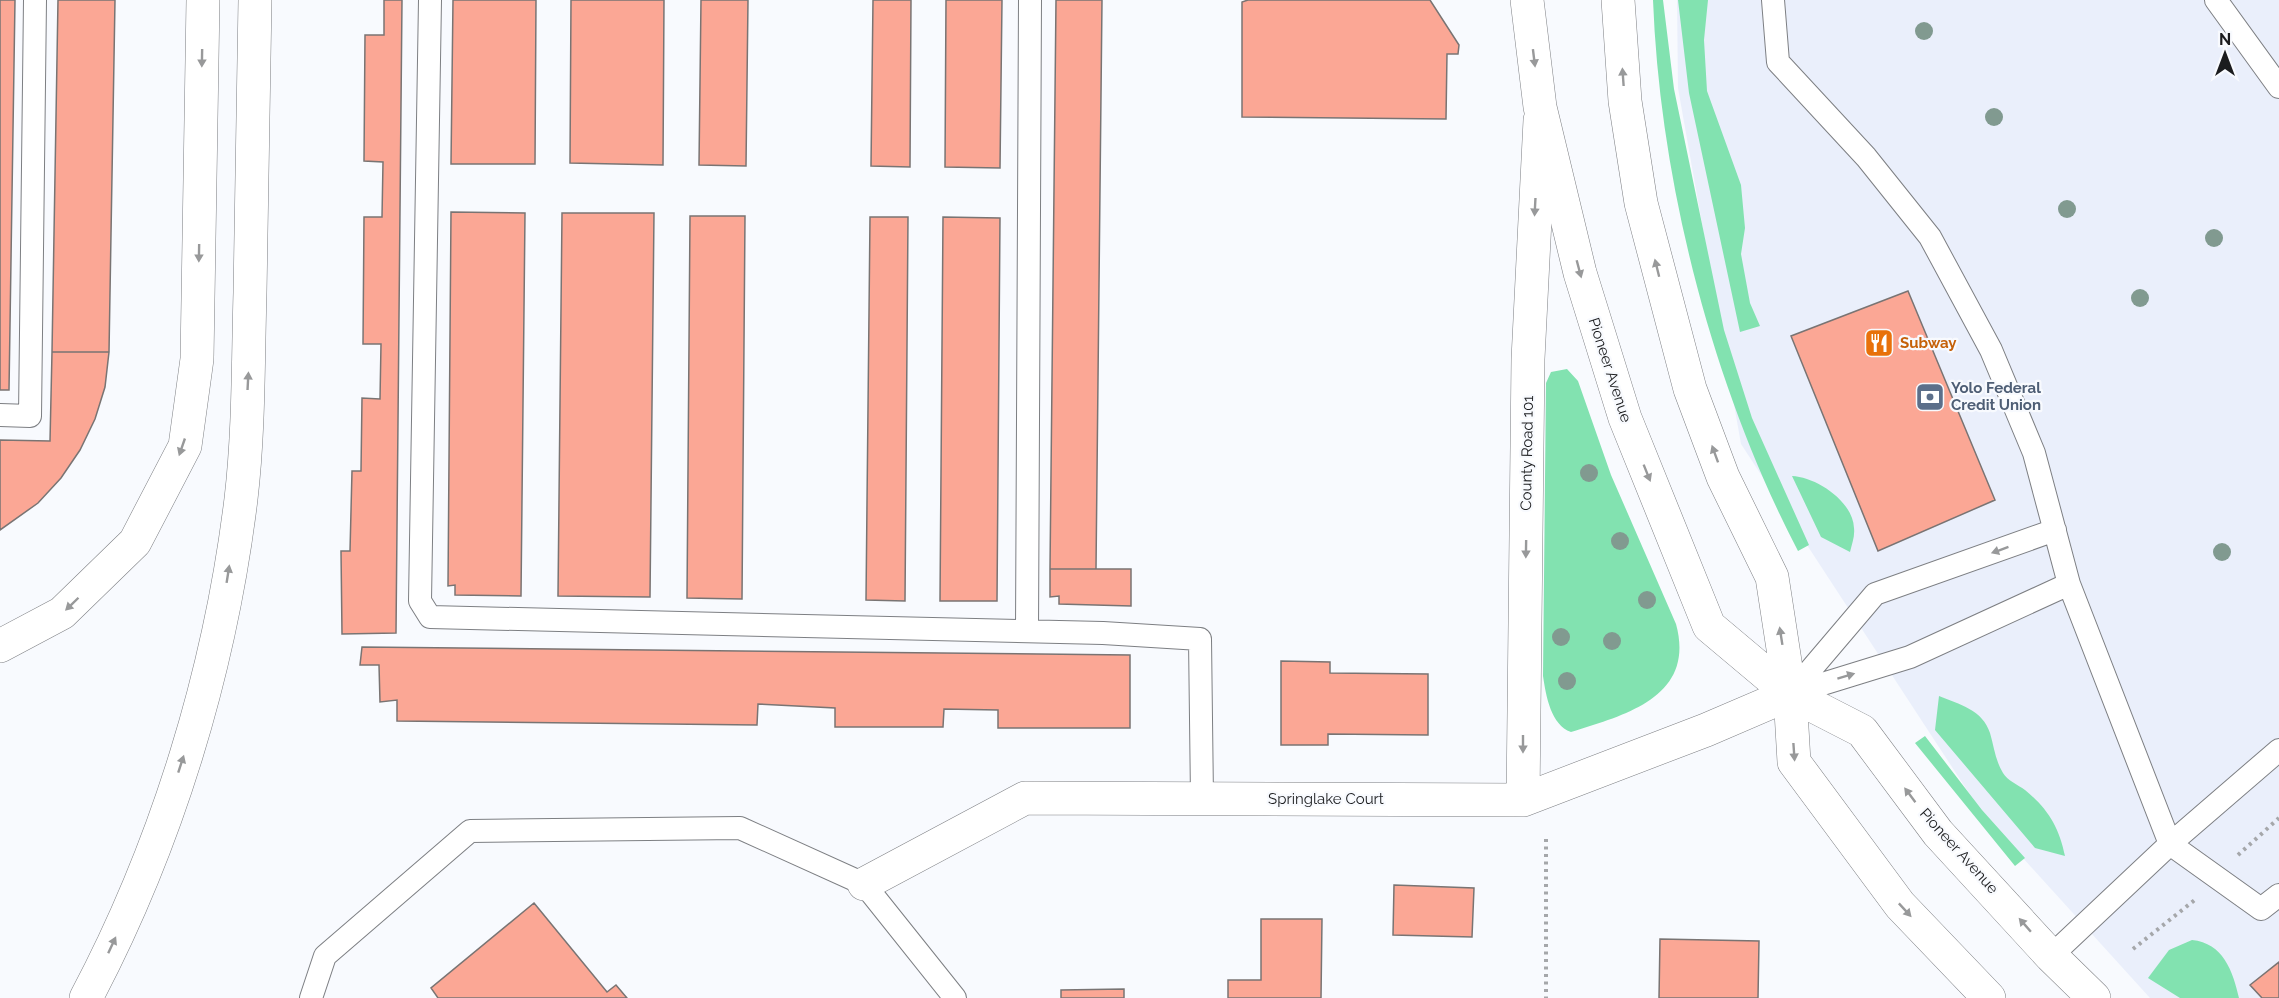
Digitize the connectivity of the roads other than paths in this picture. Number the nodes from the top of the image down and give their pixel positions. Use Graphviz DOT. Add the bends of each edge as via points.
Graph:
graph roads {
  1 [pos="35,0"];
  2 [pos="203,0"];
  3 [pos="255,0"];
  4 [pos="430,0"];
  5 [pos="1030,0"];
  6 [pos="1527,0"];
  7 [pos="1618,0"];
  8 [pos="1773,0"];
  9 [pos="2216,0"];
  10 [pos="2279,87"];
  11 [pos="1540,107"];
  12 [pos="0,415"];
  13 [pos="2055,530"];
  14 [pos="2069,584"];
  15 [pos="1027,632"];
  16 [pos="0,646"];
  17 [pos="1790,694"];
  18 [pos="2279,750"];
  19 [pos="1202,798"];
  20 [pos="1522,800"];
  21 [pos="2170,844"];
  22 [pos="864,884"];
  23 [pos="2279,895"];
  24 [pos="2051,956"];
  25 [pos="86,998"];
  26 [pos="311,998"];
  27 [pos="956,998"];
  28 [pos="1989,998"];
  29 [pos="2094,998"];
  1 -- 12 [label="lane" via="30,416"];
  2 -- 16 [label="main road, one-way" via="197,359 185,446 135,542 62,613"];
  25 -- 3 [label="main road, one-way" via="144,878 195,723 224,601 241,498 248,365"];
  4 -- 15 [label="lane" via="420,601 430,617"];
  5 -- 15 [label="lane"];
  6 -- 11 [label="main road, Pioneer Avenue, one-way"];
  17 -- 7 [label="main road, one-way" via="1772,577 1723,477 1690,389 1659,278 1641,203 1625,101"];
  8 -- 13 [label="lane" via="1778,62 1866,157 1930,237 1991,350 2034,453"];
  9 -- 10 [label="lane"];
  11 -- 17 [label="main road, Pioneer Avenue, one-way" via="1580,273 1625,418 1709,626"];
  11 -- 20 [label="main road, County Road 101, one-way" via="1528,359"];
  13 -- 14 [label="lane"];
  13 -- 17 [label="lane, one-way" via="1875,594"];
  17 -- 14 [label="lane, one-way" via="1910,657"];
  14 -- 21 [label="lane"];
  15 -- 19 [label="lane" via="1200,639"];
  17 -- 20 [label="main road, Springlake Court"];
  24 -- 17 [label="main road, Pioneer Avenue, one-way" via="1938,833 1862,731"];
  17 -- 28 [label="main road, one-way" via="1794,762 1900,905"];
  18 -- 21 [label="lane"];
  19 -- 20 [label="main road, Springlake Court"];
  19 -- 22 [label="main road, Springlake Court" via="1025,798"];
  21 -- 23 [label="lane" via="2261,909"];
  21 -- 24 [label="lane"];
  22 -- 26 [label="lane" via="740,828 470,831 325,956"];
  22 -- 27 [label="lane"];
  24 -- 29 [label="main road, Pioneer Avenue"];
}
